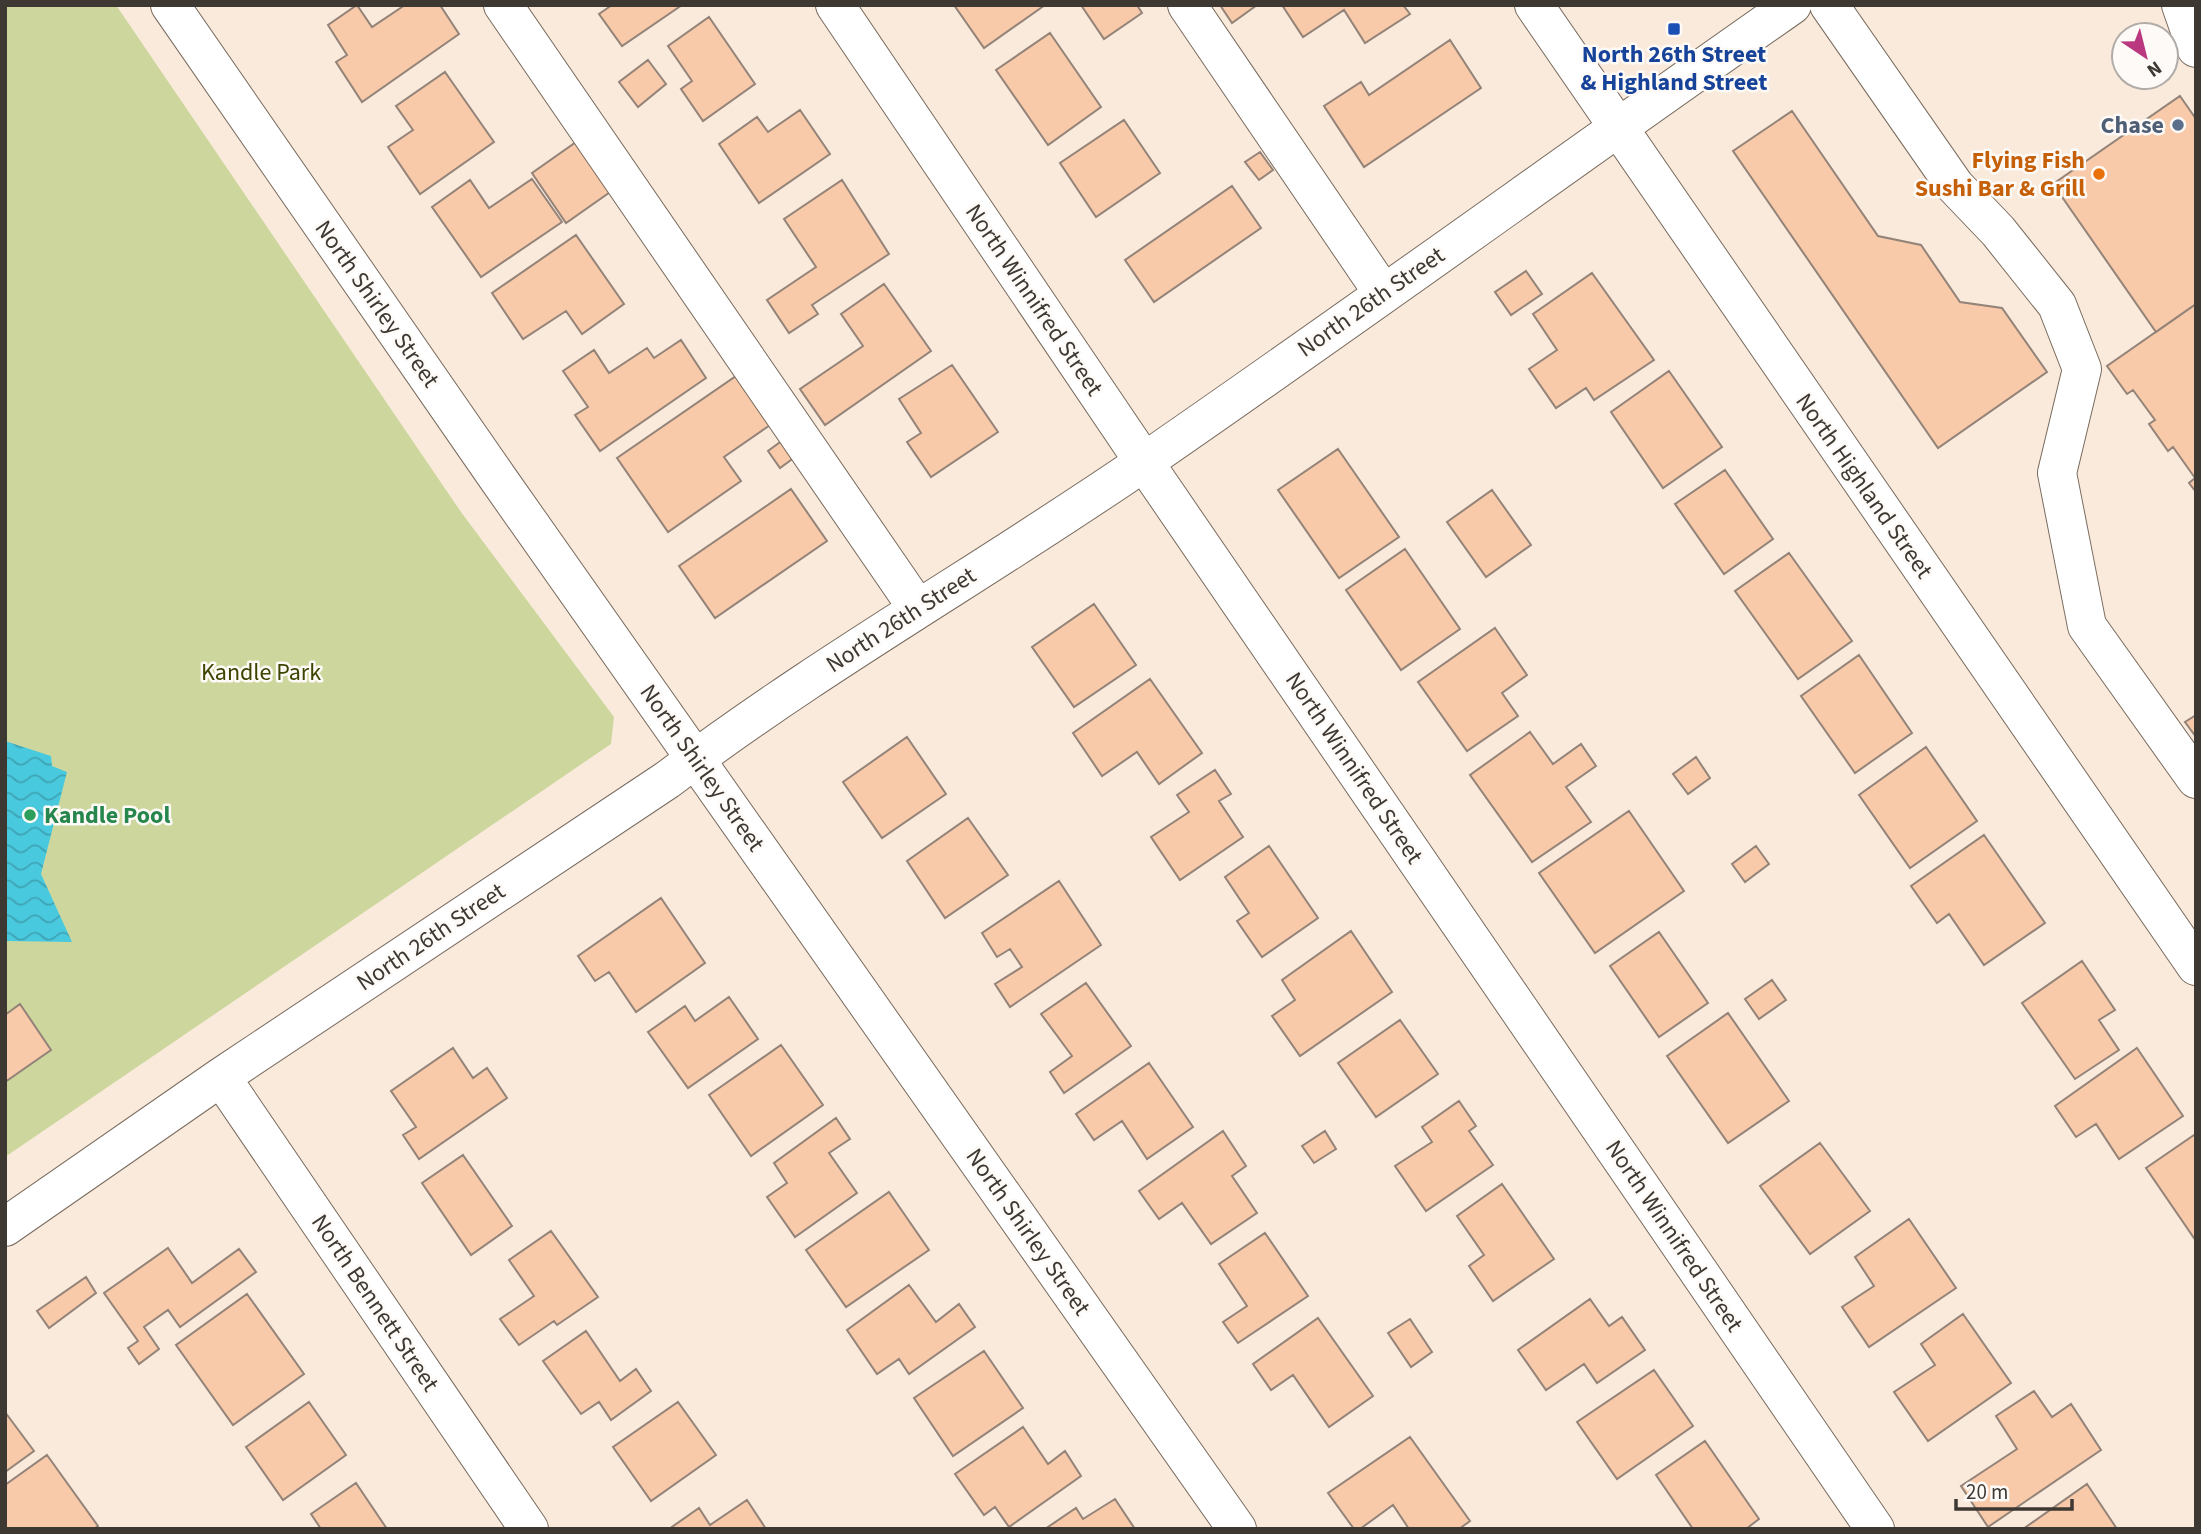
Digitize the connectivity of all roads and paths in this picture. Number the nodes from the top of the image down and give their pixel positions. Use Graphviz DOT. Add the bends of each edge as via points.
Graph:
graph roads {
  1 [pos="170,5"];
  2 [pos="503,5"];
  3 [pos="835,5"];
  4 [pos="1187,5"];
  5 [pos="1534,5"];
  6 [pos="1792,5"];
  7 [pos="1829,5"];
  8 [pos="2180,5"];
  9 [pos="2196,48"];
  10 [pos="1617,128"];
  11 [pos="1383,293"];
  12 [pos="1144,462"];
  13 [pos="918,609"];
  14 [pos="695,758"];
  15 [pos="2196,779"];
  16 [pos="2196,966"];
  17 [pos="221,1077"];
  18 [pos="5,1227"];
  19 [pos="1225,1525"];
  20 [pos="529,1529"];
  21 [pos="1875,1529"];
  1 -- 14 [label="street, North Shirley Street"];
  2 -- 13 [label="street"];
  3 -- 12 [label="street, North Winnifred Street"];
  4 -- 11 [label="street"];
  5 -- 10 [label="street, North Highland Street"];
  6 -- 10 [label="street, North 26th Street"];
  7 -- 15 [label="street" via="1955,186 2057,305 2082,369 2057,472 2087,626"];
  8 -- 9 [label="street"];
  10 -- 11 [label="street, North 26th Street"];
  10 -- 16 [label="street, North Highland Street"];
  11 -- 12 [label="street, North 26th Street"];
  12 -- 13 [label="street, North 26th Street"];
  12 -- 21 [label="street, North Winnifred Street"];
  13 -- 14 [label="street, North 26th Street"];
  14 -- 17 [label="street, North 26th Street"];
  14 -- 19 [label="street, North Shirley Street"];
  17 -- 18 [label="street, North 26th Street"];
  17 -- 20 [label="street, North Bennett Street"];
}
